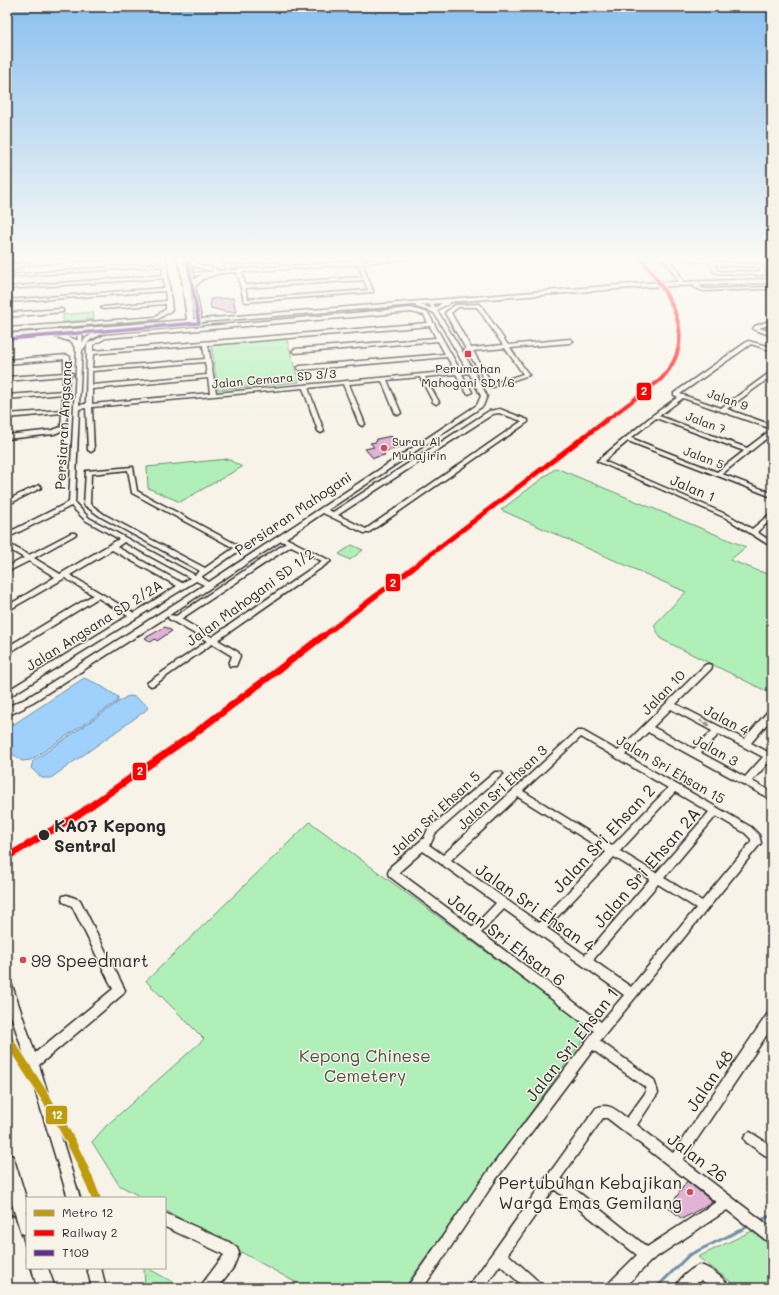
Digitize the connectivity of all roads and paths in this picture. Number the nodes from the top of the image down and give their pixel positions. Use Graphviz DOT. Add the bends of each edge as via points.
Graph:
graph roads {
  1 [pos="153,318"];
  2 [pos="172,318"];
  3 [pos="193,318"];
  4 [pos="195,318"];
  5 [pos="233,318"];
  6 [pos="245,318"];
  7 [pos="316,318"];
  8 [pos="429,318"];
  9 [pos="440,318"];
  10 [pos="451,318"];
  11 [pos="487,318"];
  12 [pos="195,322"];
  13 [pos="772,322"];
  14 [pos="113,324"];
  15 [pos="254,324"];
  16 [pos="432,324"];
  17 [pos="150,325"];
  18 [pos="7,330"];
  19 [pos="104,331"];
  20 [pos="80,332"];
  21 [pos="772,334"];
  22 [pos="55,335"];
  23 [pos="7,338"];
  24 [pos="257,339"];
  25 [pos="440,339"];
  26 [pos="570,341"];
  27 [pos="205,343"];
  28 [pos="506,348"];
  29 [pos="772,349"];
  30 [pos="470,350"];
  31 [pos="79,351"];
  32 [pos="295,351"];
  33 [pos="460,351"];
  34 [pos="90,353"];
  35 [pos="449,355"];
  36 [pos="208,360"];
  37 [pos="7,362"];
  38 [pos="300,368"];
  39 [pos="90,370"];
  40 [pos="468,371"];
  41 [pos="458,372"];
  42 [pos="78,373"];
  43 [pos="772,373"];
  44 [pos="67,374"];
  45 [pos="421,375"];
  46 [pos="210,376"];
  47 [pos="384,379"];
  48 [pos="7,380"];
  49 [pos="345,382"];
  50 [pos="305,386"];
  51 [pos="90,387"];
  52 [pos="66,392"];
  53 [pos="470,392"];
  54 [pos="213,394"];
  55 [pos="680,395"];
  56 [pos="7,397"];
  57 [pos="436,402"];
  58 [pos="87,406"];
  59 [pos="77,407"];
  60 [pos="722,410"];
  61 [pos="65,411"];
  62 [pos="398,414"];
  63 [pos="7,416"];
  64 [pos="655,416"];
  65 [pos="362,424"];
  66 [pos="772,427"];
  67 [pos="321,431"];
  68 [pos="772,431"];
  69 [pos="7,437"];
  70 [pos="627,439"];
  71 [pos="91,450"];
  72 [pos="748,450"];
  73 [pos="718,474"];
  74 [pos="39,488"];
  75 [pos="772,495"];
  76 [pos="72,503"];
  77 [pos="7,504"];
  78 [pos="323,510"];
  79 [pos="333,515"];
  80 [pos="772,515"];
  81 [pos="753,532"];
  82 [pos="73,534"];
  83 [pos="8,535"];
  84 [pos="280,538"];
  85 [pos="123,540"];
  86 [pos="291,543"];
  87 [pos="7,545"];
  88 [pos="772,545"];
  89 [pos="112,547"];
  90 [pos="29,558"];
  91 [pos="7,570"];
  92 [pos="205,571"];
  93 [pos="62,576"];
  94 [pos="195,578"];
  95 [pos="209,585"];
  96 [pos="182,586"];
  97 [pos="98,595"];
  98 [pos="7,609"];
  99 [pos="166,613"];
  100 [pos="134,616"];
  101 [pos="176,619"];
  102 [pos="212,641"];
  103 [pos="7,650"];
  104 [pos="232,664"];
  105 [pos="708,667"];
  106 [pos="151,683"];
  107 [pos="7,695"];
  108 [pos="7,705"];
  109 [pos="20,705"];
  110 [pos="670,705"];
  111 [pos="7,712"];
  112 [pos="772,712"];
  113 [pos="648,728"];
  114 [pos="718,730"];
  115 [pos="580,733"];
  116 [pos="745,744"];
  117 [pos="695,754"];
  118 [pos="621,757"];
  119 [pos="770,757"];
  120 [pos="498,774"];
  121 [pos="746,782"];
  122 [pos="674,787"];
  123 [pos="517,792"];
  124 [pos="772,796"];
  125 [pos="715,811"];
  126 [pos="748,830"];
  127 [pos="422,846"];
  128 [pos="613,851"];
  129 [pos="443,861"];
  130 [pos="393,873"];
  131 [pos="657,878"];
  132 [pos="67,899"];
  133 [pos="503,903"];
  134 [pos="703,907"];
  135 [pos="540,929"];
  136 [pos="474,934"];
  137 [pos="586,961"];
  138 [pos="7,988"];
  139 [pos="632,994"];
  140 [pos="772,1016"];
  141 [pos="602,1030"];
  142 [pos="592,1042"];
  143 [pos="33,1063"];
  144 [pos="628,1127"];
  145 [pos="750,1138"];
  146 [pos="772,1154"];
  147 [pos="7,1162"];
  148 [pos="674,1162"];
  149 [pos="552,1178"];
  150 [pos="74,1197"];
  151 [pos="730,1205"];
  152 [pos="166,1220"];
  153 [pos="26,1223"];
  154 [pos="7,1224"];
  155 [pos="770,1234"];
  156 [pos="499,1255"];
  157 [pos="647,1255"];
  158 [pos="7,1263"];
  159 [pos="40,1269"];
  160 [pos="94,1269"];
  161 [pos="8,1288"];
  162 [pos="26,1288"];
  163 [pos="46,1288"];
  164 [pos="99,1288"];
  165 [pos="208,1288"];
  166 [pos="415,1288"];
  167 [pos="476,1288"];
  168 [pos="536,1288"];
  169 [pos="614,1288"];
  170 [pos="682,1288"];
  171 [pos="723,1288"];
  1 -- 14 [label="street"];
  2 -- 17 [label="main road"];
  3 -- 12 [label="main road"];
  4 -- 12 [label="main road"];
  5 -- 12 [label="main road"];
  6 -- 12 [label="main road"];
  7 -- 15 [label="street"];
  8 -- 16 [label="street"];
  9 -- 33 [label="street, Persiaran Mahogani"];
  10 -- 30 [label="street"];
  11 -- 28 [label="street"];
  12 -- 17 [label="main road"];
  12 -- 19 [label="main road"];
  13 -- 21 [label="street" via="756,329"];
  14 -- 17 [label="main road"];
  14 -- 18 [label="street"];
  14 -- 20 [label="main road"];
  15 -- 24 [label="street"];
  15 -- 34 [label="street" via="105,337 90,344"];
  16 -- 24 [label="street"];
  16 -- 25 [label="street"];
  19 -- 20 [label="main road"];
  19 -- 31 [label="main road" via="88,339"];
  20 -- 22 [label="main road"];
  20 -- 23 [label="main road"];
  20 -- 31 [label="street, Persiaran Angsana"];
  22 -- 23 [label="main road"];
  22 -- 31 [label="main road" via="75,341"];
  24 -- 27 [label="street"];
  25 -- 32 [label="street"];
  25 -- 35 [label="street"];
  26 -- 28 [label="street"];
  27 -- 34 [label="street"];
  27 -- 36 [label="street"];
  28 -- 30 [label="street"];
  28 -- 30 [label="street" via="526,375 491,386"];
  29 -- 55 [label="street" via="750,342"];
  30 -- 33 [label="street"];
  31 -- 42 [label="street, Persiaran Angsana"];
  33 -- 40 [label="street, Persiaran Mahogani"];
  34 -- 39 [label="street"];
  35 -- 38 [label="street"];
  35 -- 41 [label="street"];
  36 -- 39 [label="street"];
  36 -- 46 [label="street"];
  37 -- 44 [label="street" via="67,357"];
  39 -- 51 [label="street"];
  40 -- 41 [label="street, Jalan Cemara SD 3/3"];
  40 -- 78 [label="street, Persiaran Mahogani" via="484,396 480,406"];
  41 -- 45 [label="street, Jalan Cemara SD 3/3"];
  41 -- 53 [label="street"];
  42 -- 44 [label="street"];
  42 -- 59 [label="street, Persiaran Angsana"];
  43 -- 60 [label="street"];
  44 -- 48 [label="street"];
  44 -- 52 [label="street"];
  45 -- 47 [label="street, Jalan Cemara SD 3/3"];
  45 -- 57 [label="street"];
  46 -- 51 [label="street"];
  46 -- 54 [label="street"];
  47 -- 49 [label="street, Jalan Cemara SD 3/3"];
  47 -- 62 [label="street"];
  49 -- 50 [label="street, Jalan Cemara SD 3/3"];
  49 -- 65 [label="street"];
  50 -- 54 [label="street, Jalan Cemara SD 3/3"];
  50 -- 67 [label="street"];
  51 -- 58 [label="street"];
  52 -- 56 [label="street"];
  52 -- 61 [label="street"];
  54 -- 58 [label="street, Jalan Cemara SD 3/3"];
  55 -- 60 [label="street, Jalan 9"];
  55 -- 64 [label="street"];
  58 -- 59 [label="street, Jalan Cemara SD 3/3"];
  58 -- 71 [label="street"];
  59 -- 76 [label="street, Persiaran Angsana"];
  60 -- 66 [label="street, Jalan 9"];
  61 -- 63 [label="street"];
  61 -- 69 [label="street" via="65,426 60,430"];
  64 -- 70 [label="street"];
  64 -- 72 [label="street, Jalan 7"];
  68 -- 72 [label="street"];
  70 -- 73 [label="street, Jalan 5"];
  70 -- 81 [label="street, Jalan 1" via="600,462 728,517"];
  72 -- 73 [label="street"];
  73 -- 75 [label="street, Jalan 5"];
  74 -- 77 [label="street"];
  76 -- 83 [label="street"];
  76 -- 85 [label="street, Persiaran Angsana" via="87,519"];
  78 -- 79 [label="street"];
  78 -- 84 [label="street, Persiaran Mahogani"];
  79 -- 79 [label="street" via="491,412 526,421 366,532"];
  80 -- 81 [label="street"];
  81 -- 88 [label="street, Jalan 1"];
  82 -- 90 [label="street"];
  84 -- 86 [label="street, Jalan Mahogani SD 1/2"];
  84 -- 95 [label="street, Persiaran Mahogani"];
  85 -- 89 [label="street"];
  85 -- 94 [label="street, Persiaran Angsana"];
  86 -- 101 [label="street"];
  86 -- 102 [label="street, Jalan Mahogani SD 1/2" via="327,561"];
  87 -- 90 [label="street"];
  89 -- 93 [label="street"];
  89 -- 96 [label="street"];
  90 -- 91 [label="street"];
  90 -- 93 [label="street"];
  92 -- 92 [label="street, Jalan Angsana SD 2/2A" via="87,505 88,472 131,468 134,492 239,548"];
  92 -- 94 [label="street, Jalan Angsana SD 2/2A"];
  93 -- 97 [label="street"];
  93 -- 98 [label="street"];
  94 -- 95 [label="street, Persiaran Angsana"];
  94 -- 96 [label="street, Jalan Angsana SD 2/2A"];
  95 -- 99 [label="street, Persiaran Mahogani"];
  96 -- 100 [label="street, Jalan Angsana SD 2/2A"];
  97 -- 100 [label="street"];
  97 -- 103 [label="street"];
  99 -- 101 [label="street"];
  99 -- 109 [label="street, Persiaran Mahogani"];
  100 -- 107 [label="street, Jalan Angsana SD 2/2A"];
  101 -- 102 [label="street"];
  102 -- 104 [label="street" via="235,654"];
  102 -- 106 [label="street, Jalan Mahogani SD 1/2"];
  105 -- 110 [label="street, Jalan 10"];
  108 -- 109 [label="main road, Persiaran Mahogani"];
  109 -- 111 [label="main road, Persiaran Mahogani"];
  110 -- 113 [label="street, Jalan 10"];
  110 -- 114 [label="street, Jalan 4, one-way"];
  112 -- 116 [label="street"];
  113 -- 117 [label="street, Jalan 3"];
  113 -- 118 [label="street, Jalan 10" via="638,738 637,744"];
  114 -- 116 [label="street, Jalan 4"];
  114 -- 117 [label="street"];
  115 -- 118 [label="street, Jalan Sri Ehsan 15"];
  115 -- 123 [label="street, Jalan Sri Ehsan 3"];
  116 -- 119 [label="street, Jalan 4"];
  117 -- 121 [label="street, Jalan 3"];
  118 -- 122 [label="street, Jalan Sri Ehsan 15"];
  119 -- 121 [label="street"];
  120 -- 127 [label="street, Jalan Sri Ehsan 5" via="431,832"];
  121 -- 124 [label="street, Jalan 3"];
  122 -- 125 [label="street, Jalan Sri Ehsan 15"];
  122 -- 128 [label="street, Jalan Sri Ehsan 2"];
  123 -- 128 [label="street"];
  123 -- 129 [label="street, Jalan Sri Ehsan 3"];
  125 -- 126 [label="street, Jalan Sri Ehsan 15"];
  125 -- 131 [label="street, Jalan Sri Ehsan 2A"];
  126 -- 134 [label="street, Jalan Sri Ehsan 1" via="756,838 756,843"];
  127 -- 129 [label="street, Jalan Sri Ehsan 4"];
  127 -- 130 [label="street, Jalan Sri Ehsan 5"];
  128 -- 131 [label="street"];
  128 -- 135 [label="street, Jalan Sri Ehsan 2"];
  129 -- 133 [label="street, Jalan Sri Ehsan 4"];
  130 -- 136 [label="street, Jalan Sri Ehsan 6"];
  131 -- 134 [label="street"];
  131 -- 137 [label="street, Jalan Sri Ehsan 2A"];
  132 -- 143 [label="street" via="76,903 119,990"];
  133 -- 135 [label="street, Jalan Sri Ehsan 4"];
  133 -- 136 [label="street"];
  134 -- 139 [label="street, Jalan Sri Ehsan 1"];
  135 -- 137 [label="street, Jalan Sri Ehsan 4"];
  136 -- 141 [label="street, Jalan Sri Ehsan 6"];
  137 -- 139 [label="street, Jalan Sri Ehsan 4"];
  138 -- 143 [label="street"];
  139 -- 141 [label="street, Jalan Sri Ehsan 1"];
  140 -- 148 [label="street, Jalan 48"];
  141 -- 142 [label="street, Jalan Sri Ehsan 1"];
  142 -- 144 [label="street" via="650,1084 652,1093"];
  142 -- 166 [label="street, Jalan Sri Ehsan 1" via="493,1174"];
  143 -- 150 [label="street"];
  144 -- 148 [label="street, Jalan 26"];
  144 -- 149 [label="street, Jalan 26" via="608,1112 600,1112"];
  145 -- 146 [label="street"];
  147 -- 153 [label="main road"];
  148 -- 151 [label="street, Jalan 26"];
  149 -- 156 [label="street"];
  149 -- 157 [label="street"];
  151 -- 155 [label="street, Jalan 26"];
  151 -- 157 [label="street"];
  152 -- 165 [label="street" via="232,1254"];
  154 -- 162 [label="highway"];
  156 -- 167 [label="street"];
  156 -- 168 [label="street"];
  157 -- 169 [label="street"];
  158 -- 161 [label="main road"];
  159 -- 163 [label="main road"];
  160 -- 164 [label="street"];
  170 -- 171 [label="street" via="699,1272"];
}
